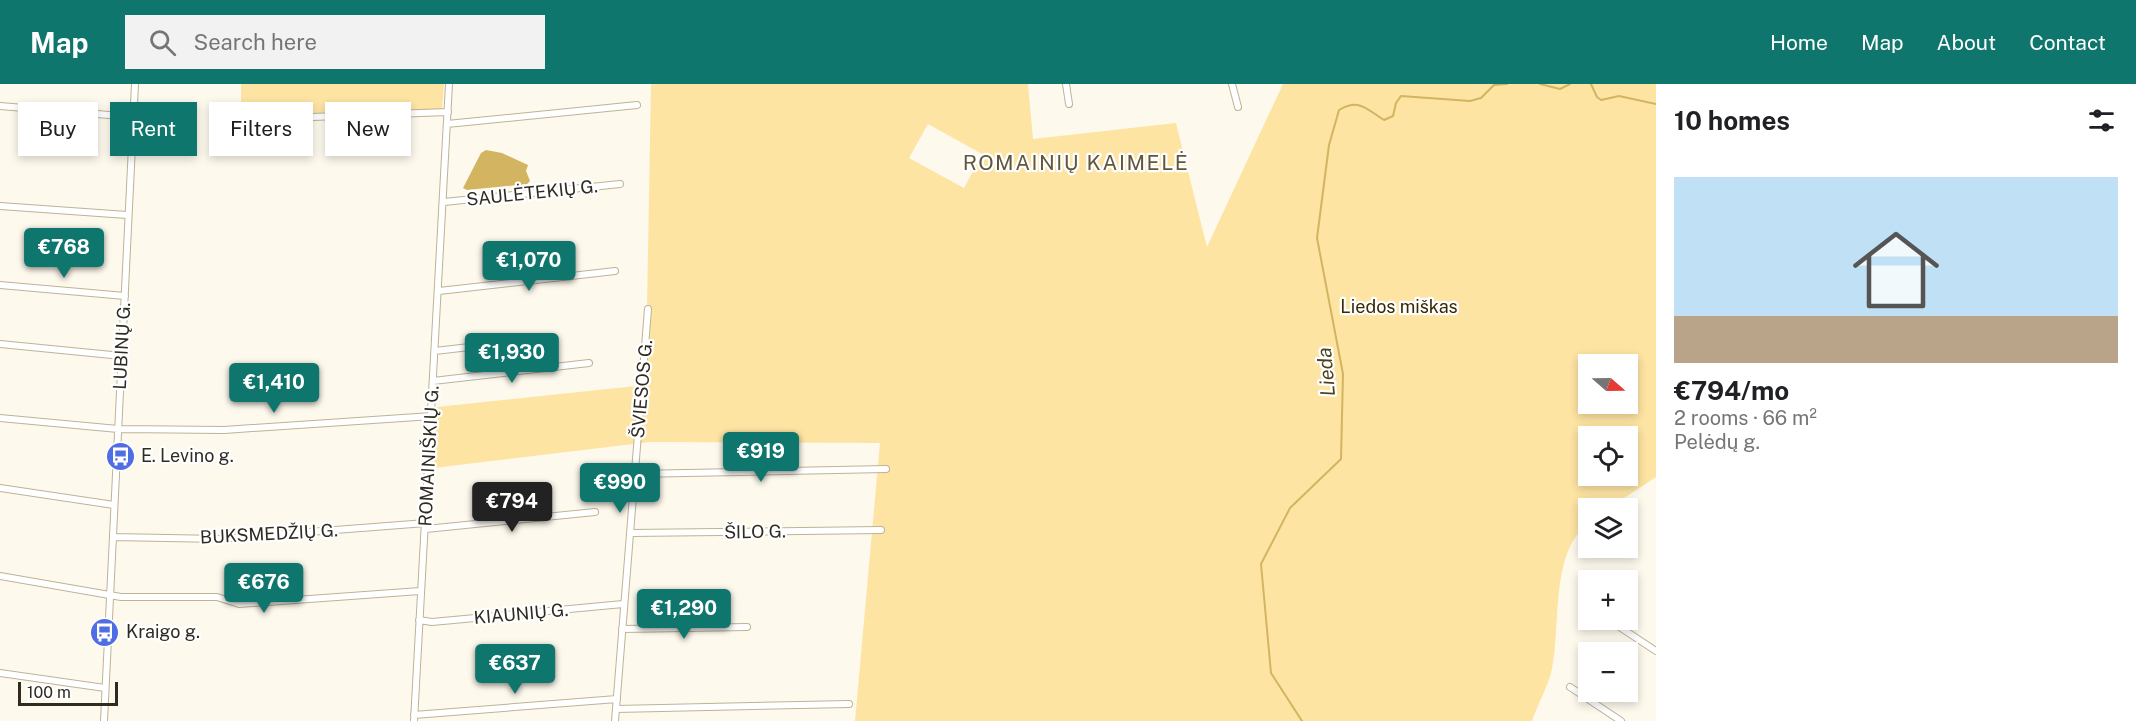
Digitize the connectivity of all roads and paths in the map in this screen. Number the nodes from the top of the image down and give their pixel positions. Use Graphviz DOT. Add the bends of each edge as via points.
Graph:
graph roads {
  1 [pos="135,84"];
  2 [pos="450,84"];
  3 [pos="1066,84"];
  4 [pos="1232,84"];
  5 [pos="134,102"];
  6 [pos="1069,104"];
  7 [pos="638,105"];
  8 [pos="0,106"];
  9 [pos="1238,107"];
  10 [pos="448,112"];
  11 [pos="110,115"];
  12 [pos="313,117"];
  13 [pos="447,124"];
  14 [pos="131,156"];
  15 [pos="620,184"];
  16 [pos="444,202"];
  17 [pos="0,206"];
  18 [pos="128,216"];
  19 [pos="615,271"];
  20 [pos="0,285"];
  21 [pos="439,291"];
  22 [pos="125,296"];
  23 [pos="648,309"];
  24 [pos="537,339"];
  25 [pos="0,344"];
  26 [pos="435,351"];
  27 [pos="122,356"];
  28 [pos="589,363"];
  29 [pos="433,381"];
  30 [pos="432,416"];
  31 [pos="0,418"];
  32 [pos="118,429"];
  33 [pos="886,469"];
  34 [pos="635,474"];
  35 [pos="0,488"];
  36 [pos="114,505"];
  37 [pos="595,512"];
  38 [pos="426,526"];
  39 [pos="881,531"];
  40 [pos="630,533"];
  41 [pos="113,537"];
  42 [pos="0,576"];
  43 [pos="420,591"];
  44 [pos="110,594"];
  45 [pos="623,604"];
  46 [pos="419,620"];
  47 [pos="747,627"];
  48 [pos="622,629"];
  49 [pos="1624,630"];
  50 [pos="1656,651"];
  51 [pos="0,673"];
  52 [pos="1570,687"];
  53 [pos="105,688"];
  54 [pos="617,699"];
  55 [pos="849,704"];
  56 [pos="616,709"];
  57 [pos="414,718"];
  58 [pos="104,721"];
  59 [pos="615,721"];
  60 [pos="1621,721"];
  1 -- 5 [label="street, LUBINŲ G."];
  2 -- 10 [label="street, ROMAINIŠKIŲ G."];
  3 -- 6 [label="street"];
  4 -- 9 [label="street"];
  7 -- 13 [label="street"];
  8 -- 11 [label="street"];
  10 -- 12 [label="street"];
  10 -- 13 [label="street, ROMAINIŠKIŲ G."];
  13 -- 16 [label="street, ROMAINIŠKIŲ G."];
  14 -- 18 [label="street, LUBINŲ G."];
  15 -- 16 [label="street, SAULĖTEKIŲ G."];
  16 -- 21 [label="street, ROMAINIŠKIŲ G."];
  17 -- 18 [label="street"];
  18 -- 22 [label="street, LUBINŲ G."];
  19 -- 21 [label="street"];
  20 -- 22 [label="street"];
  21 -- 26 [label="street, ROMAINIŠKIŲ G."];
  22 -- 27 [label="street, LUBINŲ G."];
  23 -- 34 [label="street, ŠVIESOS G."];
  24 -- 26 [label="street"];
  25 -- 27 [label="street"];
  26 -- 29 [label="street, ROMAINIŠKIŲ G."];
  27 -- 32 [label="street, LUBINŲ G."];
  28 -- 29 [label="street"];
  29 -- 30 [label="street, ROMAINIŠKIŲ G."];
  30 -- 32 [label="street" via="224,430"];
  30 -- 38 [label="street, ROMAINIŠKIŲ G."];
  31 -- 32 [label="street"];
  32 -- 36 [label="street, LUBINŲ G."];
  33 -- 34 [label="street"];
  34 -- 40 [label="street, ŠVIESOS G."];
  35 -- 36 [label="street"];
  36 -- 41 [label="street, LUBINŲ G."];
  37 -- 38 [label="street, BUKSMEDŽIŲ G."];
  38 -- 41 [label="street, BUKSMEDŽIŲ G." via="220,539"];
  38 -- 43 [label="street, ROMAINIŠKIŲ G."];
  39 -- 40 [label="street, ŠILO G."];
  40 -- 45 [label="street, ŠVIESOS G."];
  41 -- 44 [label="street, LUBINŲ G."];
  42 -- 44 [label="street"];
  43 -- 44 [label="street" via="239,604 217,597"];
  43 -- 46 [label="street, ROMAINIŠKIŲ G."];
  44 -- 53 [label="street, LUBINŲ G."];
  45 -- 46 [label="street, KIAUNIŲ G." via="432,622"];
  45 -- 48 [label="street, ŠVIESOS G."];
  46 -- 57 [label="street, ROMAINIŠKIŲ G."];
  47 -- 48 [label="street"];
  48 -- 54 [label="street, ŠVIESOS G."];
  49 -- 50 [label="street"];
  51 -- 53 [label="street"];
  52 -- 60 [label="street"];
  53 -- 58 [label="street, LUBINŲ G."];
  54 -- 56 [label="street, ŠVIESOS G."];
  54 -- 57 [label="street"];
  55 -- 56 [label="street"];
  56 -- 59 [label="street, ŠVIESOS G."];
}
